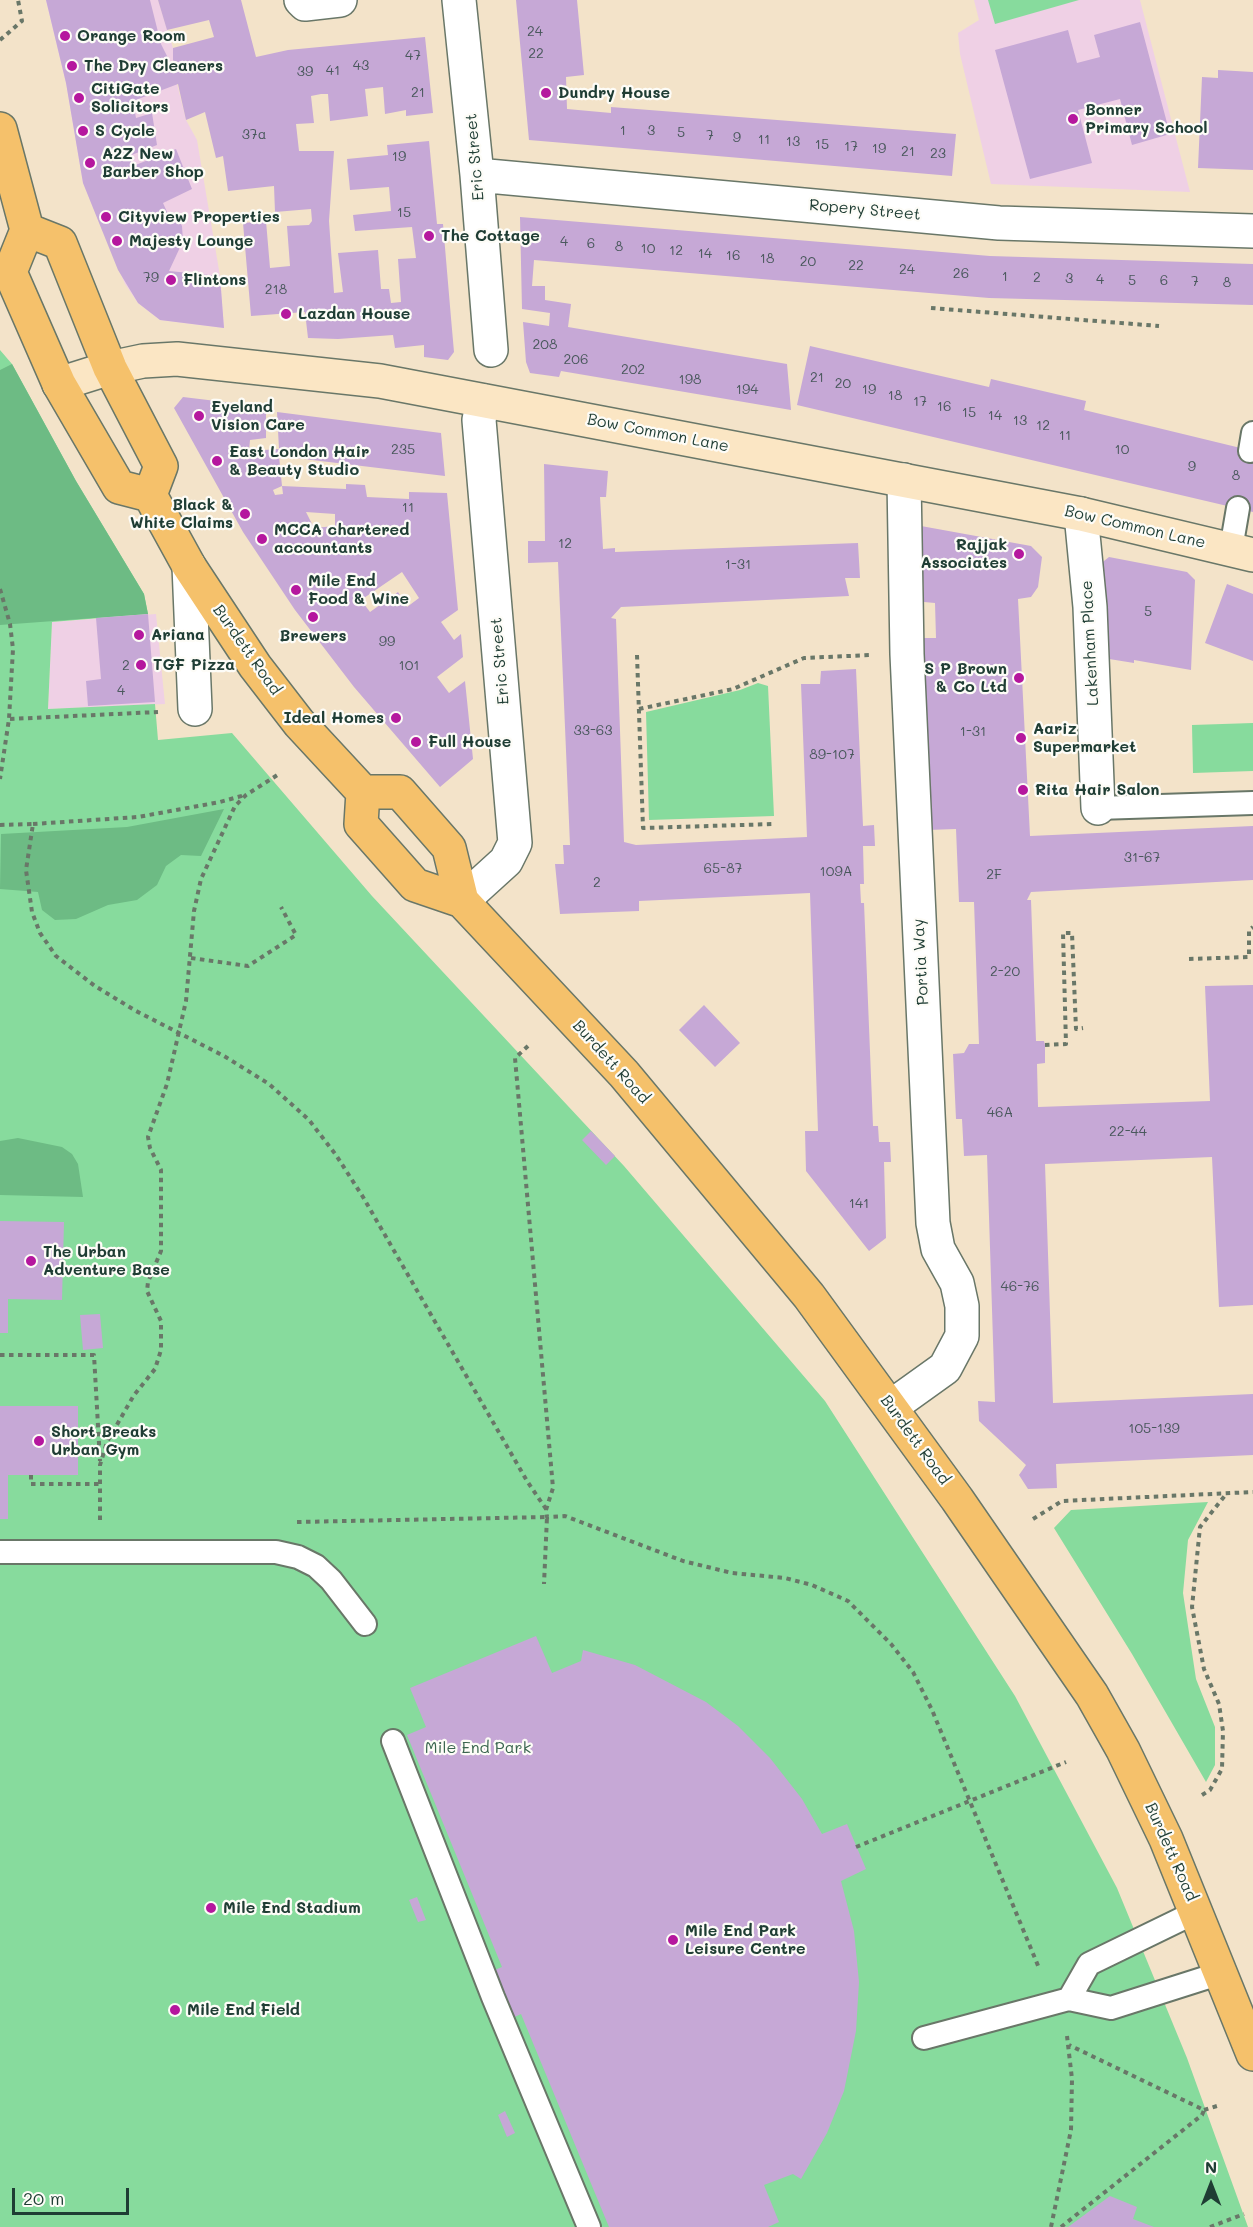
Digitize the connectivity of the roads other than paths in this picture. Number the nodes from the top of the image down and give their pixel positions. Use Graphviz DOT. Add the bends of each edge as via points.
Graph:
graph roads {
  1 [pos="301,0"];
  2 [pos="340,0"];
  3 [pos="459,0"];
  4 [pos="0,129"];
  5 [pos="477,175"];
  6 [pos="27,230"];
  7 [pos="1253,231"];
  8 [pos="491,350"];
  9 [pos="110,368"];
  10 [pos="59,384"];
  11 [pos="483,401"];
  12 [pos="904,480"];
  13 [pos="150,495"];
  14 [pos="1238,508"];
  15 [pos="1081,514"];
  16 [pos="1242,552"];
  17 [pos="189,566"];
  18 [pos="182,710"];
  19 [pos="363,792"];
  20 [pos="1253,803"];
  21 [pos="1098,808"];
  22 [pos="462,901"];
  23 [pos="892,1406"];
  24 [pos="0,1552"];
  25 [pos="365,1624"];
  26 [pos="393,1741"];
  27 [pos="1198,1911"];
  28 [pos="1221,1974"];
  29 [pos="1070,1999"];
  30 [pos="924,2038"];
  31 [pos="1253,2054"];
  32 [pos="590,2227"];
  1 -- 2 [label="street" via="305,4"];
  3 -- 5 [label="street, Eric Street"];
  4 -- 6 [label="main road"];
  5 -- 7 [label="street, Ropery Street" via="999,223"];
  5 -- 8 [label="street, Eric Street"];
  6 -- 9 [label="main road" via="60,243"];
  6 -- 10 [label="main road" via="10,272"];
  9 -- 10 [label="street, Bow Common Lane"];
  9 -- 11 [label="street, Bow Common Lane" via="177,359 380,381"];
  9 -- 13 [label="main road" via="161,466"];
  10 -- 13 [label="main road" via="118,488"];
  11 -- 12 [label="street, Bow Common Lane"];
  11 -- 22 [label="street, Eric Street" via="479,420 515,843 507,861"];
  12 -- 15 [label="street, Bow Common Lane"];
  12 -- 23 [label="street, Portia Way" via="907,654 933,1223 938,1249 957,1283 962,1336 945,1368"];
  13 -- 17 [label="main road, Burdett Road"];
  14 -- 16 [label="lane"];
  15 -- 16 [label="street, Bow Common Lane"];
  15 -- 21 [label="street, Lakenham Place" via="1090,607"];
  17 -- 18 [label="street"];
  17 -- 19 [label="main road, Burdett Road" via="299,723"];
  19 -- 22 [label="main road, Burdett Road" via="361,824 415,885"];
  19 -- 22 [label="main road, Burdett Road" via="400,792 449,848"];
  20 -- 21 [label="lane"];
  22 -- 23 [label="main road, Burdett Road" via="624,1074 809,1296"];
  23 -- 27 [label="main road, Burdett Road" via="1092,1695"];
  24 -- 25 [label="lane" via="255,1551 298,1557 331,1580"];
  26 -- 32 [label="lane" via="493,1997"];
  27 -- 28 [label="main road, Burdett Road"];
  27 -- 29 [label="lane" via="1089,1964"];
  28 -- 29 [label="lane" via="1112,2008"];
  28 -- 31 [label="main road, Burdett Road"];
  29 -- 30 [label="lane"];
}
